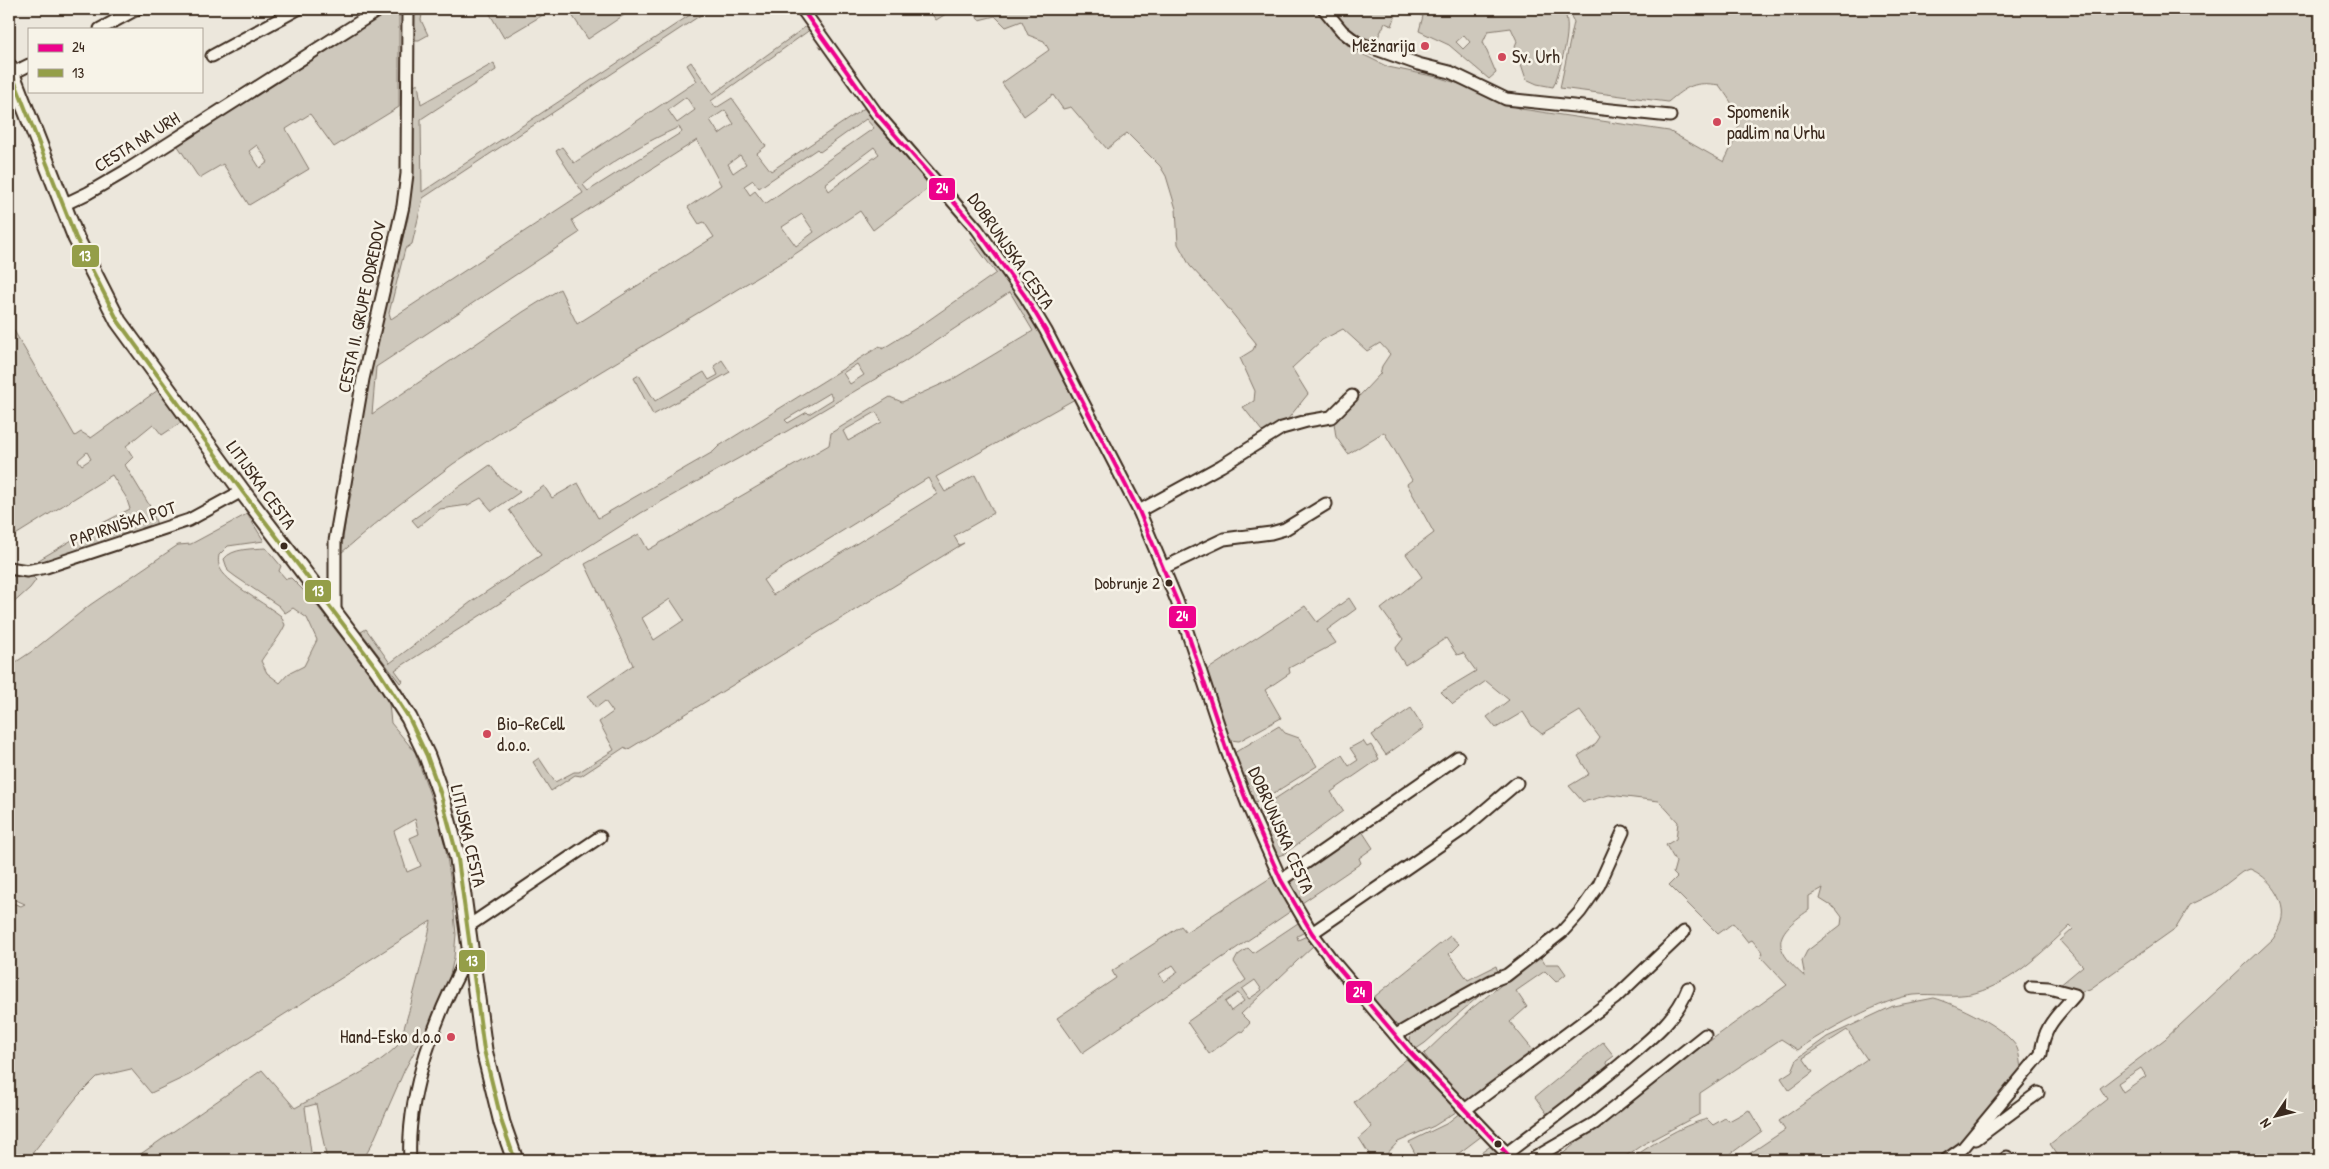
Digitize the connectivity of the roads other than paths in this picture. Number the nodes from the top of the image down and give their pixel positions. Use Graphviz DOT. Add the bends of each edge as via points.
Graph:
graph roads {
  1 [pos="136,9"];
  2 [pos="298,9"];
  3 [pos="380,9"];
  4 [pos="408,9"];
  5 [pos="802,9"];
  6 [pos="1324,9"];
  7 [pos="102,28"];
  8 [pos="212,56"];
  9 [pos="28,65"];
  10 [pos="10,70"];
  11 [pos="1670,116"];
  12 [pos="63,205"];
  13 [pos="1352,396"];
  14 [pos="242,491"];
  15 [pos="1326,504"];
  16 [pos="1140,512"];
  17 [pos="9,568"];
  18 [pos="1163,568"];
  19 [pos="335,611"];
  20 [pos="1458,757"];
  21 [pos="1517,783"];
  22 [pos="1623,832"];
  23 [pos="600,837"];
  24 [pos="1280,880"];
  25 [pos="467,927"];
  26 [pos="1684,932"];
  27 [pos="1312,933"];
  28 [pos="470,953"];
  29 [pos="2031,987"];
  30 [pos="1688,988"];
  31 [pos="1396,1035"];
  32 [pos="1705,1035"];
  33 [pos="2038,1093"];
  34 [pos="1466,1110"];
  35 [pos="1963,1148"];
  36 [pos="1510,1156"];
  37 [pos="410,1160"];
  38 [pos="515,1160"];
  39 [pos="1532,1160"];
  40 [pos="1946,1160"];
  1 -- 7 [label="street"];
  2 -- 8 [label="street"];
  3 -- 12 [label="street, CESTA NA URH" via="124,172"];
  4 -- 19 [label="street, CESTA II. GRUPE ODREDOV" via="407,174 363,379 335,541"];
  5 -- 16 [label="street, DOBRUNJSKA CESTA" via="877,114 958,205 1025,296"];
  6 -- 11 [label="street" via="1356,42 1450,72 1506,99"];
  9 -- 10 [label="street"];
  10 -- 12 [label="main road, LITIJSKA CESTA"];
  12 -- 14 [label="main road, LITIJSKA CESTA" via="118,321"];
  13 -- 16 [label="street" via="1331,418 1282,428"];
  14 -- 17 [label="street, PAPIRNIŠKA POT" via="189,520 46,567 27,571"];
  14 -- 19 [label="main road, LITIJSKA CESTA"];
  15 -- 18 [label="street" via="1285,529 1224,539"];
  16 -- 18 [label="street, DOBRUNJSKA CESTA"];
  18 -- 24 [label="street, DOBRUNJSKA CESTA" via="1227,751"];
  19 -- 25 [label="main road, LITIJSKA CESTA" via="395,694 427,756 458,859"];
  20 -- 24 [label="street"];
  21 -- 27 [label="street" via="1463,829"];
  22 -- 31 [label="street" via="1599,885 1562,932 1507,975 1483,985"];
  23 -- 25 [label="street, LITIJSKA CESTA"];
  24 -- 27 [label="street, DOBRUNJSKA CESTA"];
  25 -- 28 [label="main road, LITIJSKA CESTA"];
  26 -- 34 [label="street" via="1615,998"];
  27 -- 31 [label="street, DOBRUNJSKA CESTA"];
  28 -- 37 [label="street" via="442,1005 418,1085 409,1136"];
  28 -- 38 [label="main road, LITIJSKA CESTA" via="488,1072"];
  29 -- 35 [label="street" via="2075,995 2051,1022 2043,1037 2041,1054"];
  30 -- 36 [label="street" via="1673,1016 1648,1040"];
  31 -- 34 [label="street, DOBRUNJSKA CESTA"];
  32 -- 39 [label="street" via="1595,1124"];
  33 -- 35 [label="street"];
  34 -- 36 [label="street, DOBRUNJSKA CESTA"];
  35 -- 40 [label="street"];
}
